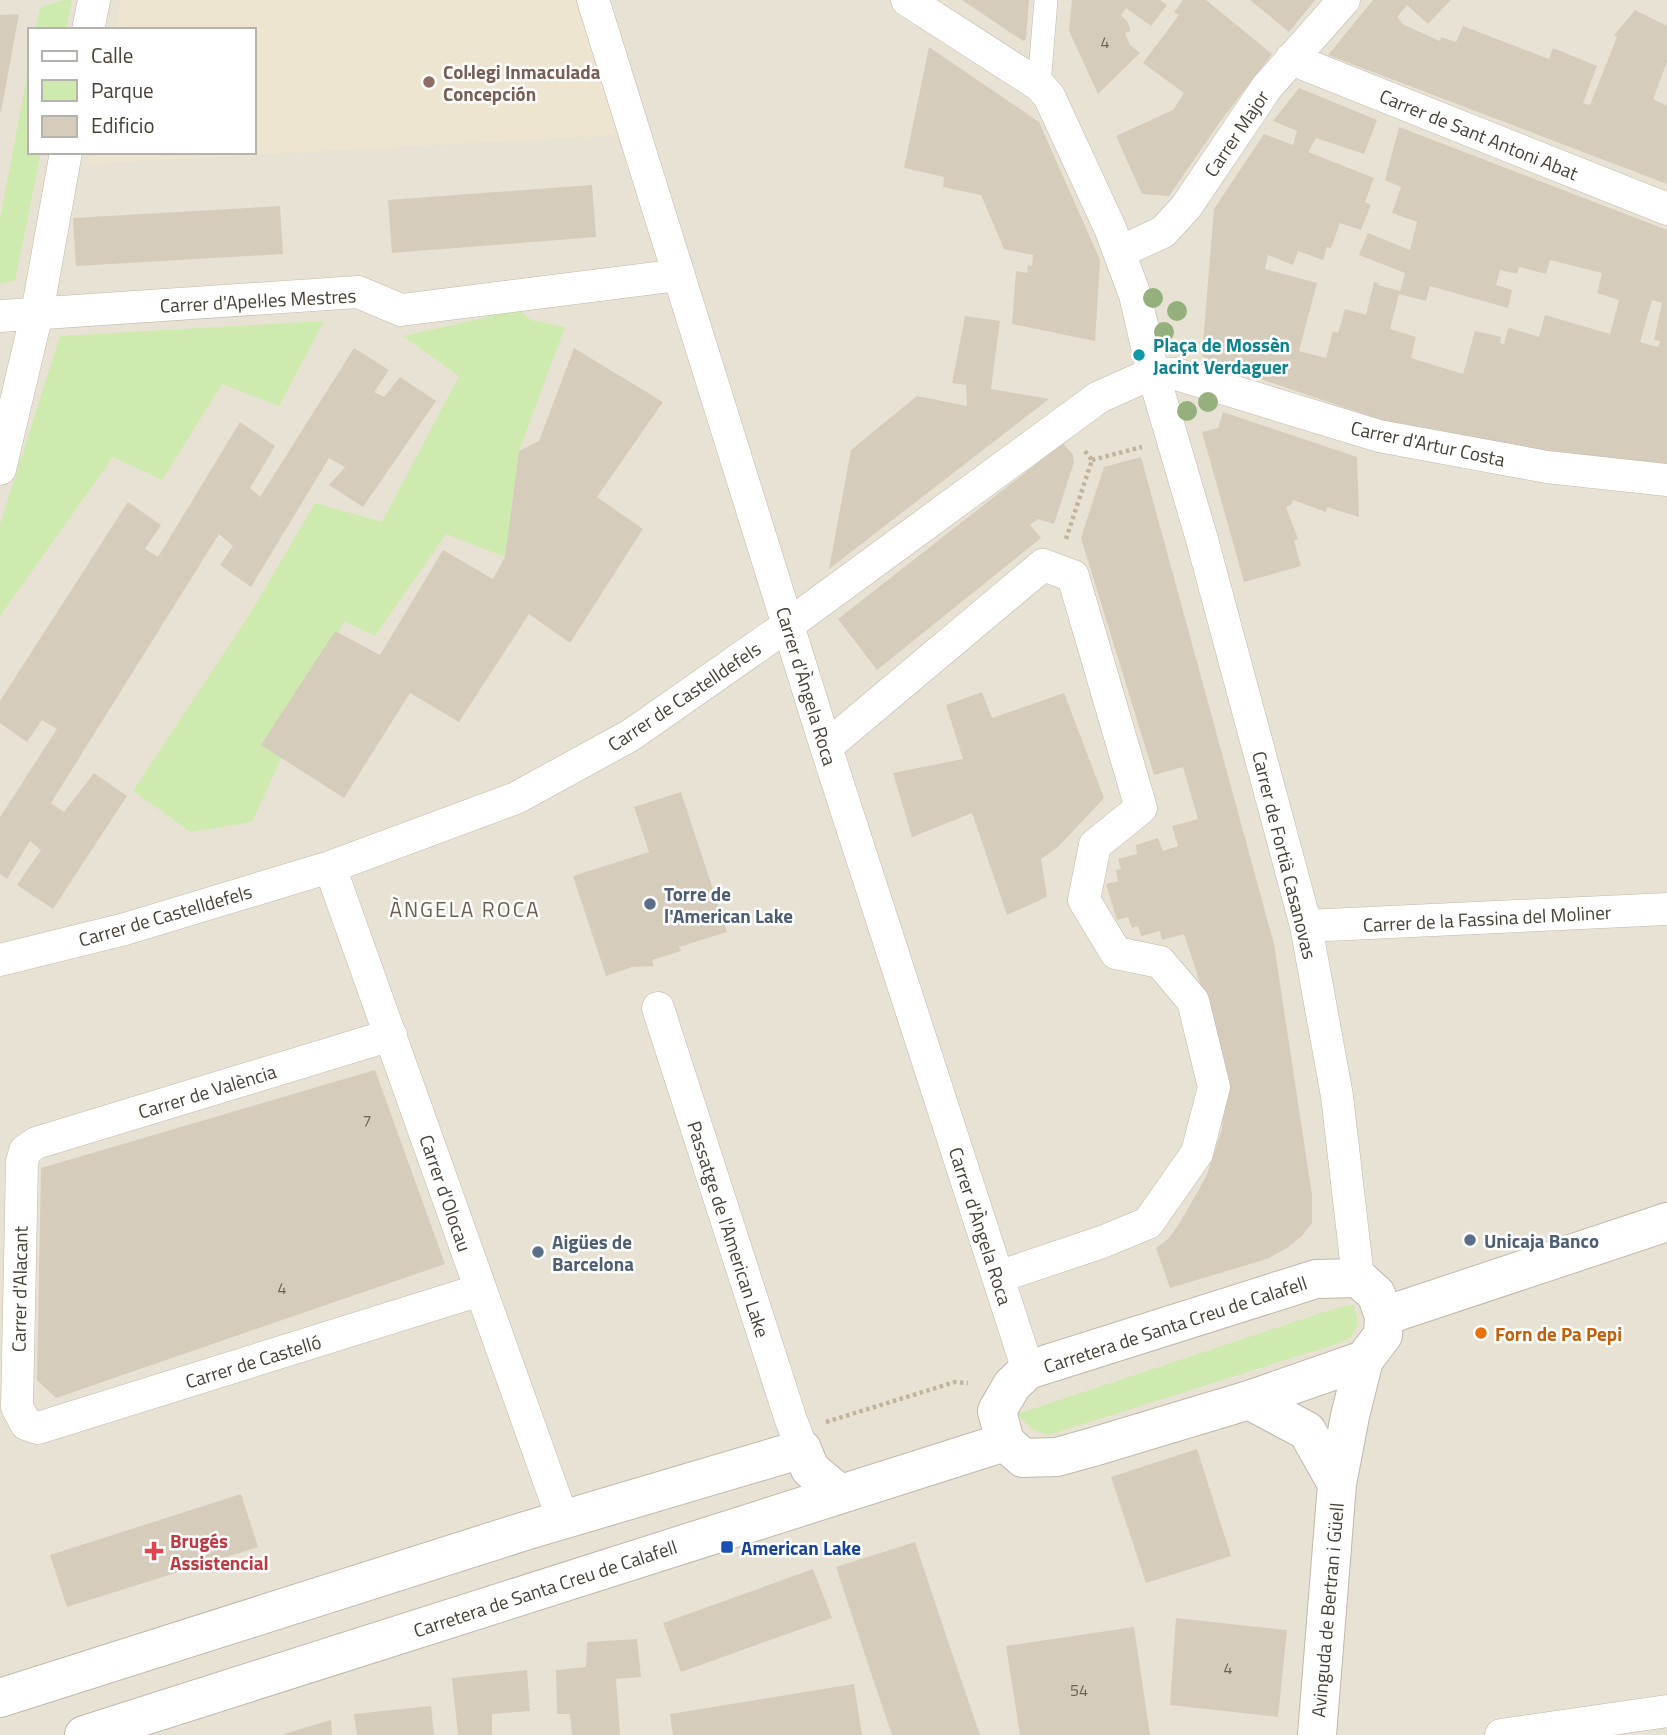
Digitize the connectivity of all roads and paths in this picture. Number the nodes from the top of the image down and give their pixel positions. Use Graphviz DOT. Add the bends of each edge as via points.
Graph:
graph roads {
  1 [pos="94,0"];
  2 [pos="593,0"];
  3 [pos="907,0"];
  4 [pos="1046,0"];
  5 [pos="1345,0"];
  6 [pos="88,28"];
  7 [pos="1291,59"];
  8 [pos="1039,85"];
  9 [pos="66,154"];
  10 [pos="1667,209"];
  11 [pos="1115,240"];
  12 [pos="680,275"];
  13 [pos="37,313"];
  14 [pos="0,316"];
  15 [pos="1153,373"];
  16 [pos="1063,424"];
  17 [pos="0,469"];
  18 [pos="1667,480"];
  19 [pos="1056,570"];
  20 [pos="788,625"];
  21 [pos="826,747"];
  22 [pos="330,867"];
  23 [pos="1667,909"];
  24 [pos="1306,926"];
  25 [pos="0,960"];
  26 [pos="658,1008"];
  27 [pos="391,1035"];
  28 [pos="24,1151"];
  29 [pos="1667,1222"];
  30 [pos="998,1277"];
  31 [pos="1358,1278"];
  32 [pos="481,1290"];
  33 [pos="1384,1316"];
  34 [pos="1364,1360"];
  35 [pos="1028,1370"];
  36 [pos="1249,1400"];
  37 [pos="26,1424"];
  38 [pos="1005,1442"];
  39 [pos="802,1449"];
  40 [pos="1337,1485"];
  41 [pos="840,1494"];
  42 [pos="563,1520"];
  43 [pos="0,1698"];
  44 [pos="1667,1711"];
  45 [pos="84,1735"];
  46 [pos="1317,1735"];
  47 [pos="1501,1735"];
  1 -- 6 [label="street"];
  2 -- 12 [label="street, Carrer d'Àngela Roca"];
  3 -- 8 [label="street"];
  4 -- 8 [label="street"];
  5 -- 7 [label="street, Carrer Major"];
  7 -- 10 [label="street, Carrer de Sant Antoni Abat"];
  7 -- 11 [label="street, Carrer Major" via="1186,207 1163,232"];
  8 -- 11 [label="street" via="1049,96"];
  9 -- 13 [label="street"];
  11 -- 15 [label="street" via="1135,295"];
  12 -- 13 [label="street, Carrer d'Apel·les Mestres" via="401,310 358,292"];
  12 -- 20 [label="street, Carrer d'Àngela Roca"];
  13 -- 14 [label="street, Carrer d'Apel·les Mestres"];
  13 -- 17 [label="street"];
  15 -- 16 [label="street, Carrer de Castelldefels" via="1099,397"];
  15 -- 18 [label="street, Carrer d'Artur Costa" via="1176,374 1379,436 1547,467"];
  15 -- 24 [label="street, Carrer de Fortià Casanovas"];
  16 -- 19 [label="path" via="1092,460"];
  16 -- 20 [label="street, Carrer de Castelldefels"];
  19 -- 21 [label="street" via="1043,565"];
  19 -- 30 [label="street" via="1073,576 1141,808 1096,845 1083,900 1116,953 1160,962 1193,1001 1213,1087 1197,1153 1148,1223"];
  20 -- 21 [label="street, Carrer d'Àngela Roca"];
  20 -- 22 [label="street, Carrer de Castelldefels" via="631,735 516,798"];
  21 -- 30 [label="street, Carrer d'Àngela Roca"];
  22 -- 25 [label="street, Carrer de Castelldefels" via="125,929"];
  22 -- 27 [label="street, Carrer d'Olocau"];
  23 -- 24 [label="street, Carrer de la Fassina del Moliner"];
  24 -- 31 [label="street, Carrer de Fortià Casanovas" via="1337,1096"];
  26 -- 39 [label="street, Passatge de l'American Lake"];
  27 -- 28 [label="street, Carrer de València" via="36,1143"];
  27 -- 32 [label="street, Carrer d'Olocau"];
  28 -- 37 [label="street, Carrer d'Alacant" via="17,1407"];
  29 -- 33 [label="street"];
  30 -- 35 [label="street, Carrer d'Àngela Roca"];
  31 -- 33 [label="street" via="1376,1294"];
  31 -- 35 [label="street, Carretera de Santa Creu de Calafell" via="1316,1279"];
  32 -- 37 [label="street, Carrer de Castelló" via="38,1428"];
  32 -- 42 [label="street, Carrer d'Olocau"];
  33 -- 34 [label="street" via="1382,1335"];
  34 -- 36 [label="street"];
  34 -- 40 [label="street, Avinguda de Bertran i Güell"];
  35 -- 38 [label="street, Carretera de Santa Creu de Calafell" via="1012,1384 998,1411"];
  36 -- 38 [label="street" via="1057,1457 1023,1458"];
  36 -- 40 [label="street, Avinguda de Bertran i Güell" via="1307,1432"];
  38 -- 41 [label="street, Carretera de Santa Creu de Calafell"];
  39 -- 41 [label="street" via="810,1469"];
  39 -- 42 [label="street"];
  40 -- 46 [label="street, Avinguda de Bertran i Güell"];
  41 -- 45 [label="street, Carretera de Santa Creu de Calafell"];
  42 -- 43 [label="street"];
  44 -- 47 [label="street"];
}
